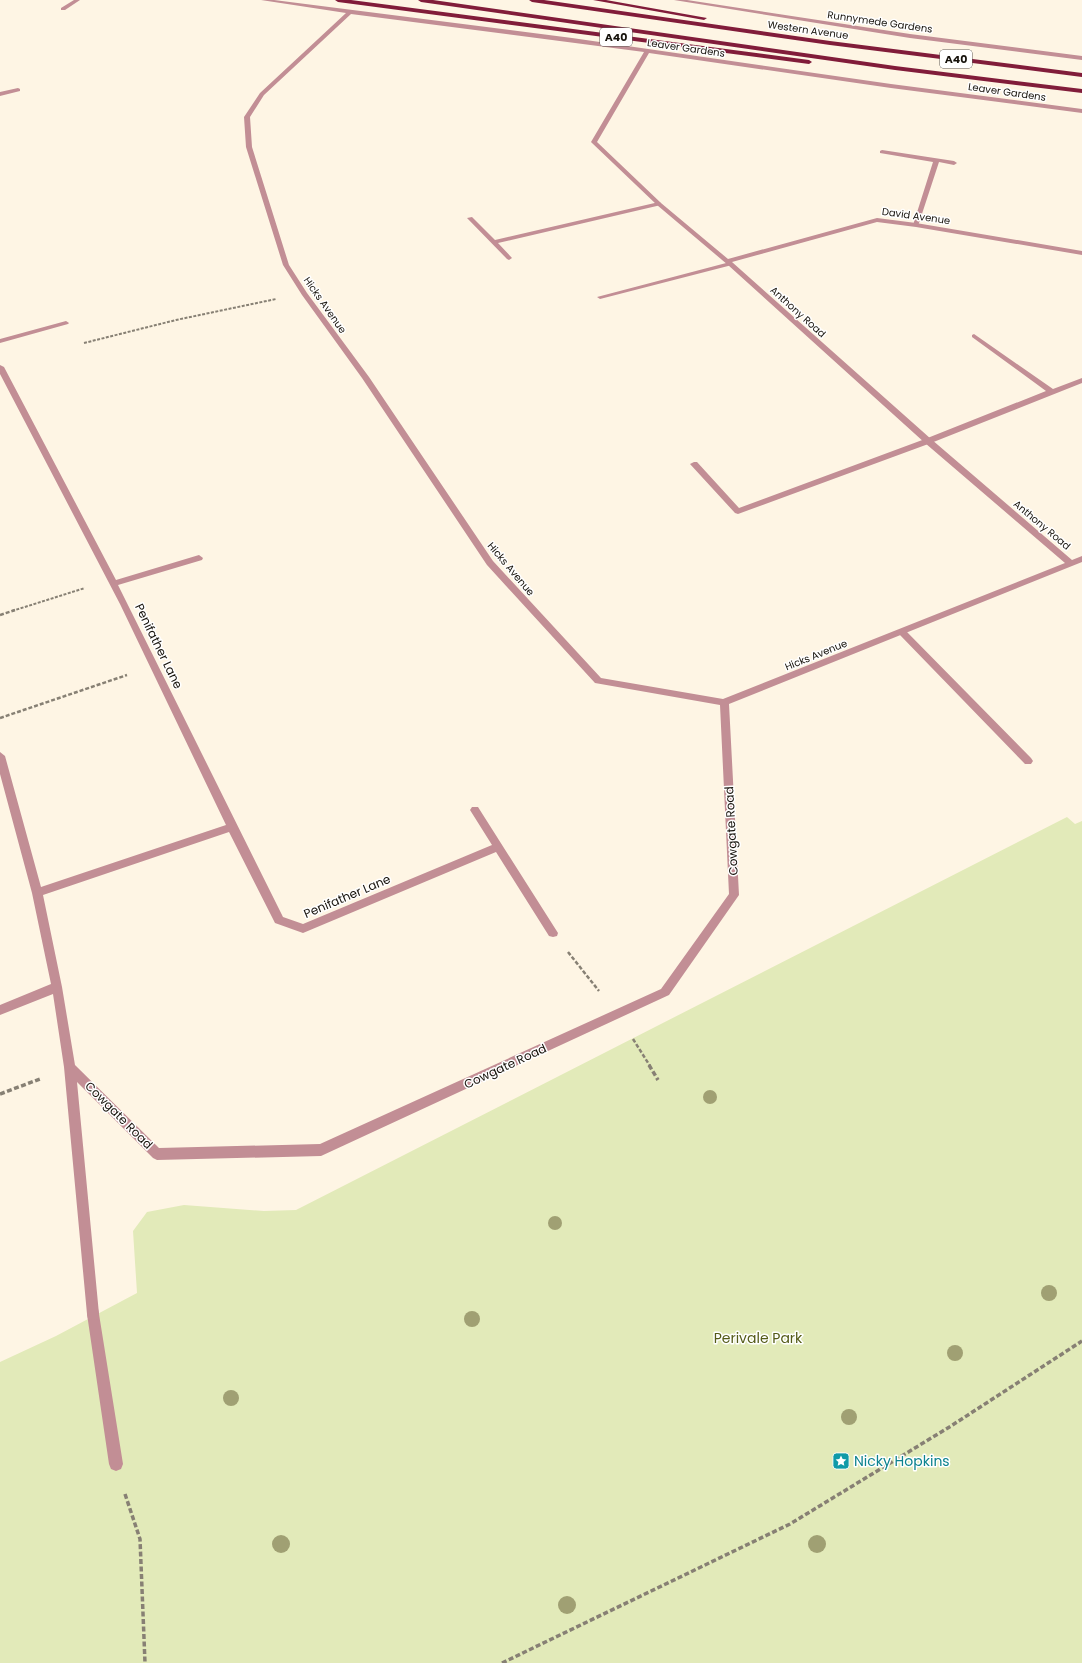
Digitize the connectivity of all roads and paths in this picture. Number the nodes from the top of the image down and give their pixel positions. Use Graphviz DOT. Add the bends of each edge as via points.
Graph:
graph roads {
  1 [pos="77,0"];
  2 [pos="264,0"];
  3 [pos="338,0"];
  4 [pos="421,0"];
  5 [pos="532,0"];
  6 [pos="596,0"];
  7 [pos="676,0"];
  8 [pos="63,9"];
  9 [pos="349,13"];
  10 [pos="830,43"];
  11 [pos="646,51"];
  12 [pos="1082,58"];
  13 [pos="895,68"];
  14 [pos="1082,75"];
  15 [pos="18,90"];
  16 [pos="1082,91"];
  17 [pos="0,94"];
  18 [pos="1082,111"];
  19 [pos="882,152"];
  20 [pos="936,161"];
  21 [pos="954,163"];
  22 [pos="658,204"];
  23 [pos="470,218"];
  24 [pos="916,225"];
  25 [pos="494,242"];
  26 [pos="1082,253"];
  27 [pos="509,258"];
  28 [pos="728,263"];
  29 [pos="304,294"];
  30 [pos="600,297"];
  31 [pos="66,323"];
  32 [pos="974,336"];
  33 [pos="0,341"];
  34 [pos="84,343"];
  35 [pos="0,367"];
  36 [pos="1082,380"];
  37 [pos="1052,392"];
  38 [pos="928,441"];
  39 [pos="694,464"];
  40 [pos="199,558"];
  41 [pos="1082,559"];
  42 [pos="1071,563"];
  43 [pos="114,584"];
  44 [pos="0,615"];
  45 [pos="902,632"];
  46 [pos="154,666"];
  47 [pos="724,702"];
  48 [pos="0,718"];
  49 [pos="0,756"];
  50 [pos="1028,761"];
  51 [pos="475,810"];
  52 [pos="232,827"];
  53 [pos="498,847"];
  54 [pos="37,893"];
  55 [pos="553,933"];
  56 [pos="57,987"];
  57 [pos="0,1010"];
  58 [pos="70,1067"];
  59 [pos="0,1094"];
  60 [pos="1082,1341"];
  61 [pos="116,1464"];
  62 [pos="145,1663"];
  63 [pos="502,1663"];
  1 -- 8 [label="street"];
  2 -- 9 [label="street, Leaver Gardens"];
  3 -- 13 [label="highway, A40" via="792,61"];
  4 -- 13 [label="highway, A40"];
  5 -- 10 [label="highway, Western Avenue / A40"];
  6 -- 10 [label="highway, A40" via="673,12"];
  7 -- 12 [label="street, Runnymede Gardens" via="910,36"];
  9 -- 11 [label="street, Leaver Gardens"];
  9 -- 29 [label="street, Hicks Avenue" via="262,94 247,117 249,147 286,265"];
  10 -- 14 [label="highway, Western Avenue / A40"];
  11 -- 18 [label="street, Leaver Gardens"];
  11 -- 22 [label="street, Anthony Road" via="594,142"];
  13 -- 16 [label="highway, A40"];
  15 -- 17 [label="street"];
  19 -- 20 [label="street"];
  20 -- 21 [label="street"];
  20 -- 24 [label="street"];
  22 -- 25 [label="street"];
  22 -- 28 [label="street, Anthony Road"];
  23 -- 25 [label="street"];
  24 -- 26 [label="street, David Avenue"];
  24 -- 28 [label="street, David Avenue" via="877,220"];
  25 -- 27 [label="street"];
  28 -- 30 [label="street, David Avenue"];
  28 -- 38 [label="street, Anthony Road"];
  29 -- 34 [label="path" via="176,320"];
  29 -- 47 [label="street, Hicks Avenue" via="365,377 490,563 598,681"];
  31 -- 33 [label="street"];
  32 -- 37 [label="street"];
  35 -- 43 [label="street, Penifather Lane"];
  36 -- 37 [label="street"];
  37 -- 38 [label="street"];
  38 -- 39 [label="street" via="738,512"];
  38 -- 42 [label="street, Anthony Road"];
  40 -- 43 [label="street"];
  41 -- 42 [label="street, Hicks Avenue"];
  42 -- 45 [label="street, Hicks Avenue"];
  43 -- 44 [label="path" via="96,585"];
  43 -- 46 [label="street, Penifather Lane"];
  45 -- 47 [label="street, Hicks Avenue"];
  45 -- 50 [label="street"];
  46 -- 48 [label="path"];
  46 -- 52 [label="street, Penifather Lane"];
  47 -- 58 [label="street, Cowgate Road" via="734,895 665,992 321,1150 157,1154"];
  49 -- 54 [label="street, Cowgate Road"];
  51 -- 53 [label="street"];
  52 -- 53 [label="street, Penifather Lane" via="279,920 303,929"];
  52 -- 54 [label="street"];
  53 -- 55 [label="street"];
  54 -- 56 [label="street, Cowgate Road"];
  56 -- 57 [label="street"];
  56 -- 58 [label="street, Cowgate Road"];
  58 -- 59 [label="path"];
  58 -- 61 [label="street, Cowgate Road" via="93,1314"];
  60 -- 63 [label="path" via="951,1426 790,1524"];
  61 -- 62 [label="path" via="140,1539"];
}
